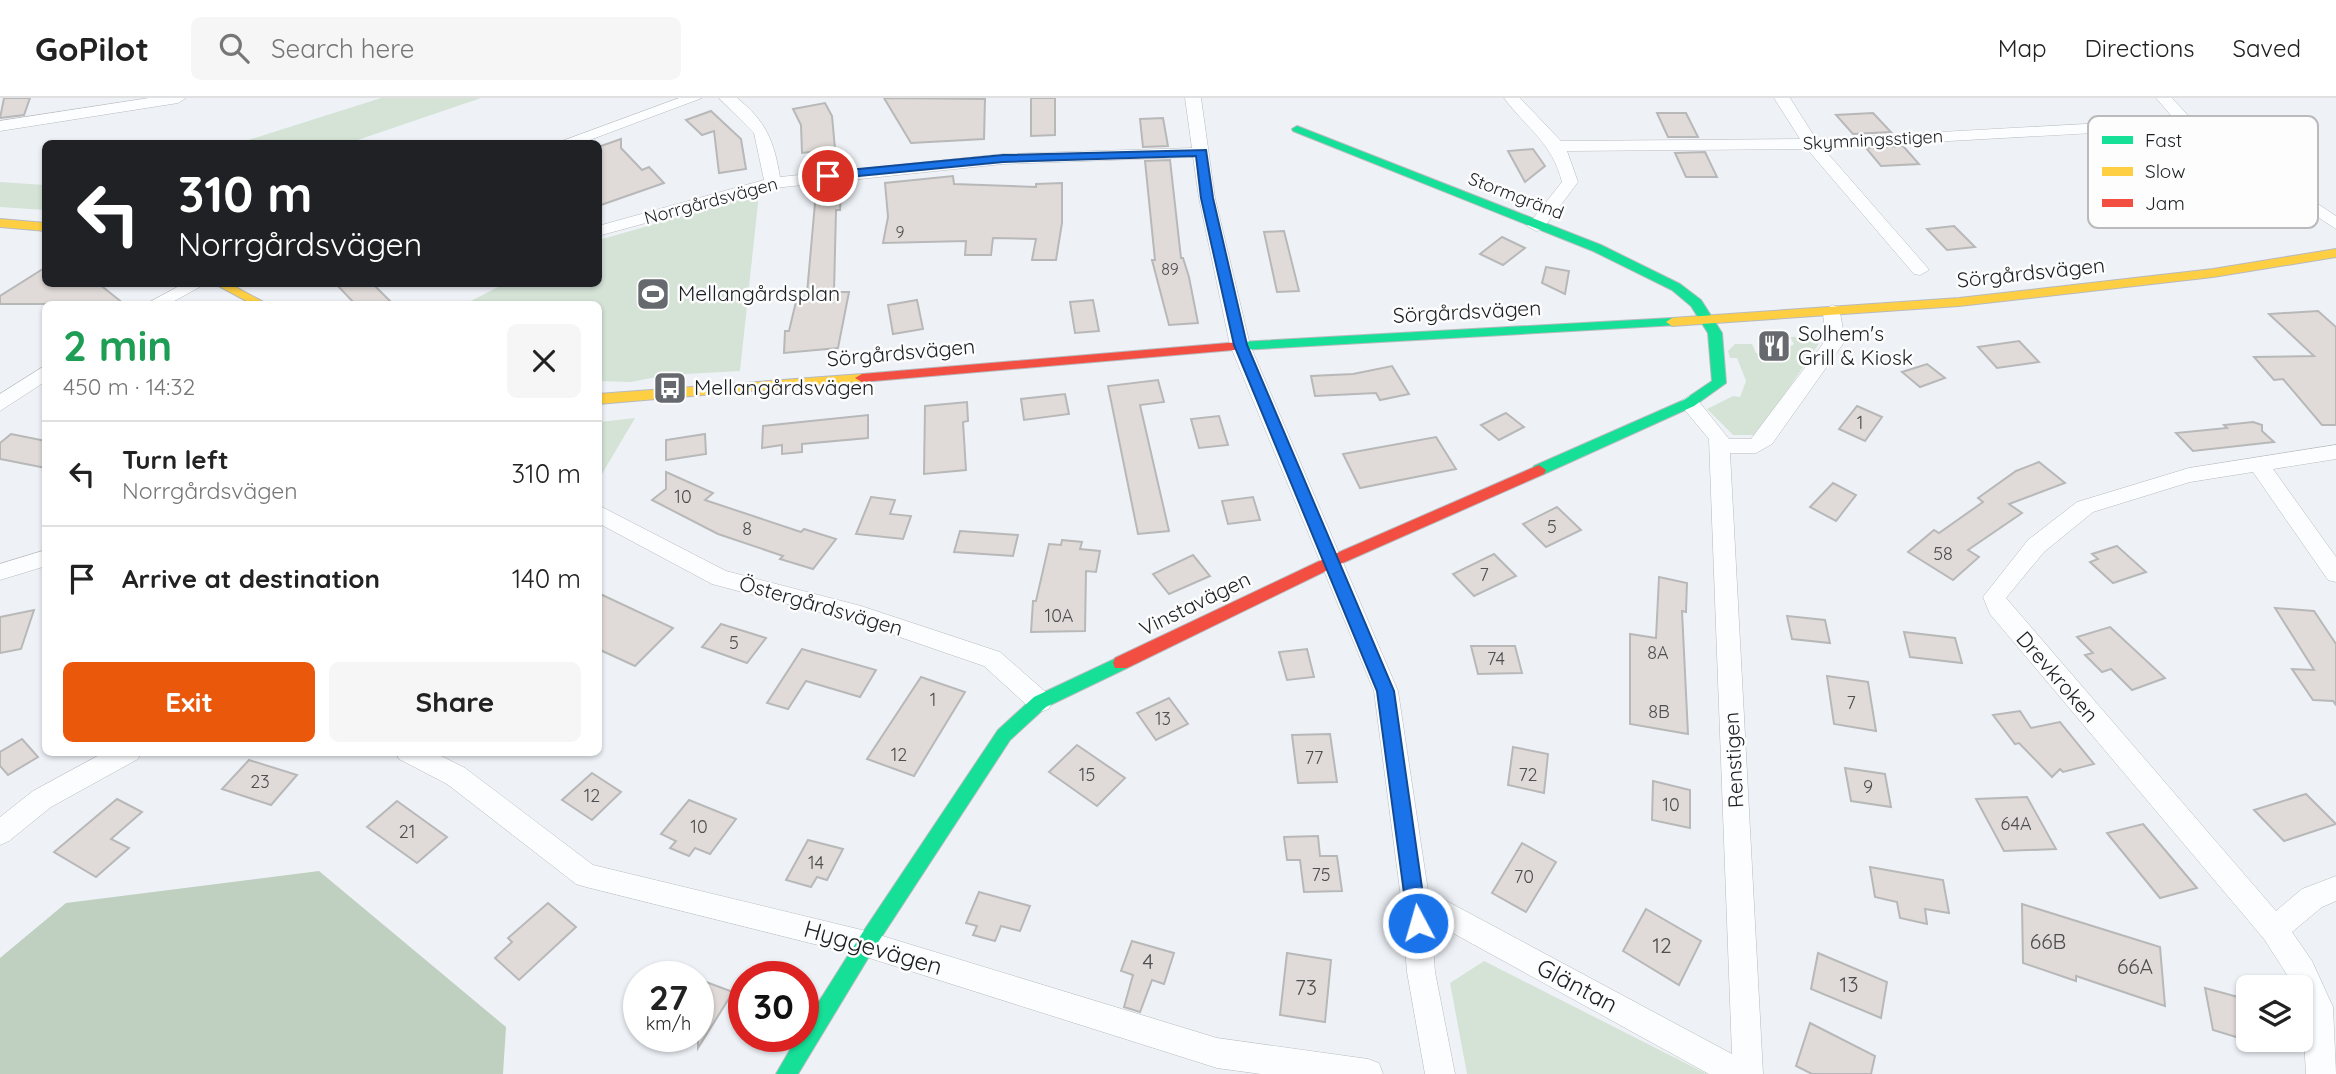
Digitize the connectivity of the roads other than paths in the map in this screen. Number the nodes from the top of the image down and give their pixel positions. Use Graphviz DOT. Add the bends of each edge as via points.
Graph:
graph roads {
  1 [pos="178,98"];
  2 [pos="694,98"];
  3 [pos="727,98"];
  4 [pos="1193,98"];
  5 [pos="1512,98"];
  6 [pos="1782,98"];
  7 [pos="2164,98"];
  8 [pos="2180,116"];
  9 [pos="0,126"];
  10 [pos="2088,128"];
  11 [pos="1297,130"];
  12 [pos="573,140"];
  13 [pos="1811,144"];
  14 [pos="1559,146"];
  15 [pos="1202,152"];
  16 [pos="773,183"];
  17 [pos="2318,212"];
  18 [pos="0,223"];
  19 [pos="2336,224"];
  20 [pos="1536,226"];
  21 [pos="42,227"];
  22 [pos="602,230"];
  23 [pos="2336,253"];
  24 [pos="1920,270"];
  25 [pos="190,287"];
  26 [pos="227,287"];
  27 [pos="161,301"];
  28 [pos="255,301"];
  29 [pos="1832,311"];
  30 [pos="1708,319"];
  31 [pos="1240,345"];
  32 [pos="42,374"];
  33 [pos="602,399"];
  34 [pos="1689,403"];
  35 [pos="0,404"];
  36 [pos="1720,446"];
  37 [pos="2336,452"];
  38 [pos="2259,465"];
  39 [pos="602,515"];
  40 [pos="42,559"];
  41 [pos="1334,561"];
  42 [pos="0,572"];
  43 [pos="2336,574"];
  44 [pos="1040,702"];
  45 [pos="122,756"];
  46 [pos="416,756"];
  47 [pos="0,833"];
  48 [pos="2336,888"];
  49 [pos="1415,898"];
  50 [pos="2274,930"];
  51 [pos="866,944"];
  52 [pos="786,1074"];
  53 [pos="1368,1074"];
  54 [pos="1440,1074"];
  55 [pos="1740,1074"];
  56 [pos="1748,1074"];
  57 [pos="2321,1074"];
  1 -- 9 [label="street"];
  2 -- 12 [label="street"];
  3 -- 16 [label="street" via="757,121 765,134"];
  4 -- 15 [label="street"];
  5 -- 14 [label="street"];
  6 -- 13 [label="street"];
  7 -- 8 [label="street"];
  10 -- 13 [label="street, Skymningsstigen"];
  11 -- 20 [label="street, Stormgränd"];
  13 -- 14 [label="street, Skymningsstigen"];
  13 -- 24 [label="street"];
  14 -- 20 [label="street" via="1570,182"];
  15 -- 16 [label="street, Norrgårdsvägen" via="1003,159"];
  15 -- 31 [label="street" via="1207,198"];
  16 -- 22 [label="street, Norrgårdsvägen"];
  17 -- 19 [label="street"];
  18 -- 21 [label="street"];
  20 -- 30 [label="street, Stormgränd" via="1597,248 1676,287"];
  23 -- 29 [label="street, Sörgårdsvägen" via="2131,283"];
  25 -- 27 [label="street"];
  26 -- 28 [label="street"];
  29 -- 30 [label="street, Sörgårdsvägen"];
  29 -- 36 [label="street" via="1835,341 1765,439 1756,446"];
  30 -- 31 [label="street, Sörgårdsvägen"];
  30 -- 34 [label="street, Vinstavägen" via="1715,333 1719,383"];
  31 -- 33 [label="street, Sörgårdsvägen"];
  31 -- 41 [label="street"];
  32 -- 35 [label="street"];
  34 -- 36 [label="street" via="1719,438"];
  34 -- 41 [label="street, Vinstavägen"];
  36 -- 56 [label="street, Renstigen"];
  37 -- 38 [label="street, Drevkroken"];
  38 -- 43 [label="street"];
  38 -- 50 [label="street, Drevkroken" via="2189,475 2085,507 2036,546 1994,597 1998,608"];
  39 -- 44 [label="street, Östergårdsvägen" via="720,578 861,615 992,659"];
  40 -- 42 [label="street"];
  41 -- 44 [label="street, Vinstavägen"];
  41 -- 49 [label="street" via="1386,691"];
  44 -- 51 [label="street, Vinstavägen" via="1004,735"];
  45 -- 47 [label="street" via="42,799"];
  46 -- 51 [label="street, Hyggevägen" via="456,776 586,875"];
  48 -- 50 [label="street" via="2312,898"];
  49 -- 54 [label="street" via="1421,972"];
  49 -- 55 [label="street, Gläntan"];
  50 -- 57 [label="street, Drevkroken" via="2302,971 2318,1007"];
  51 -- 52 [label="street, Vinstavägen"];
  51 -- 53 [label="street, Hyggevägen" via="1217,1053"];
}
